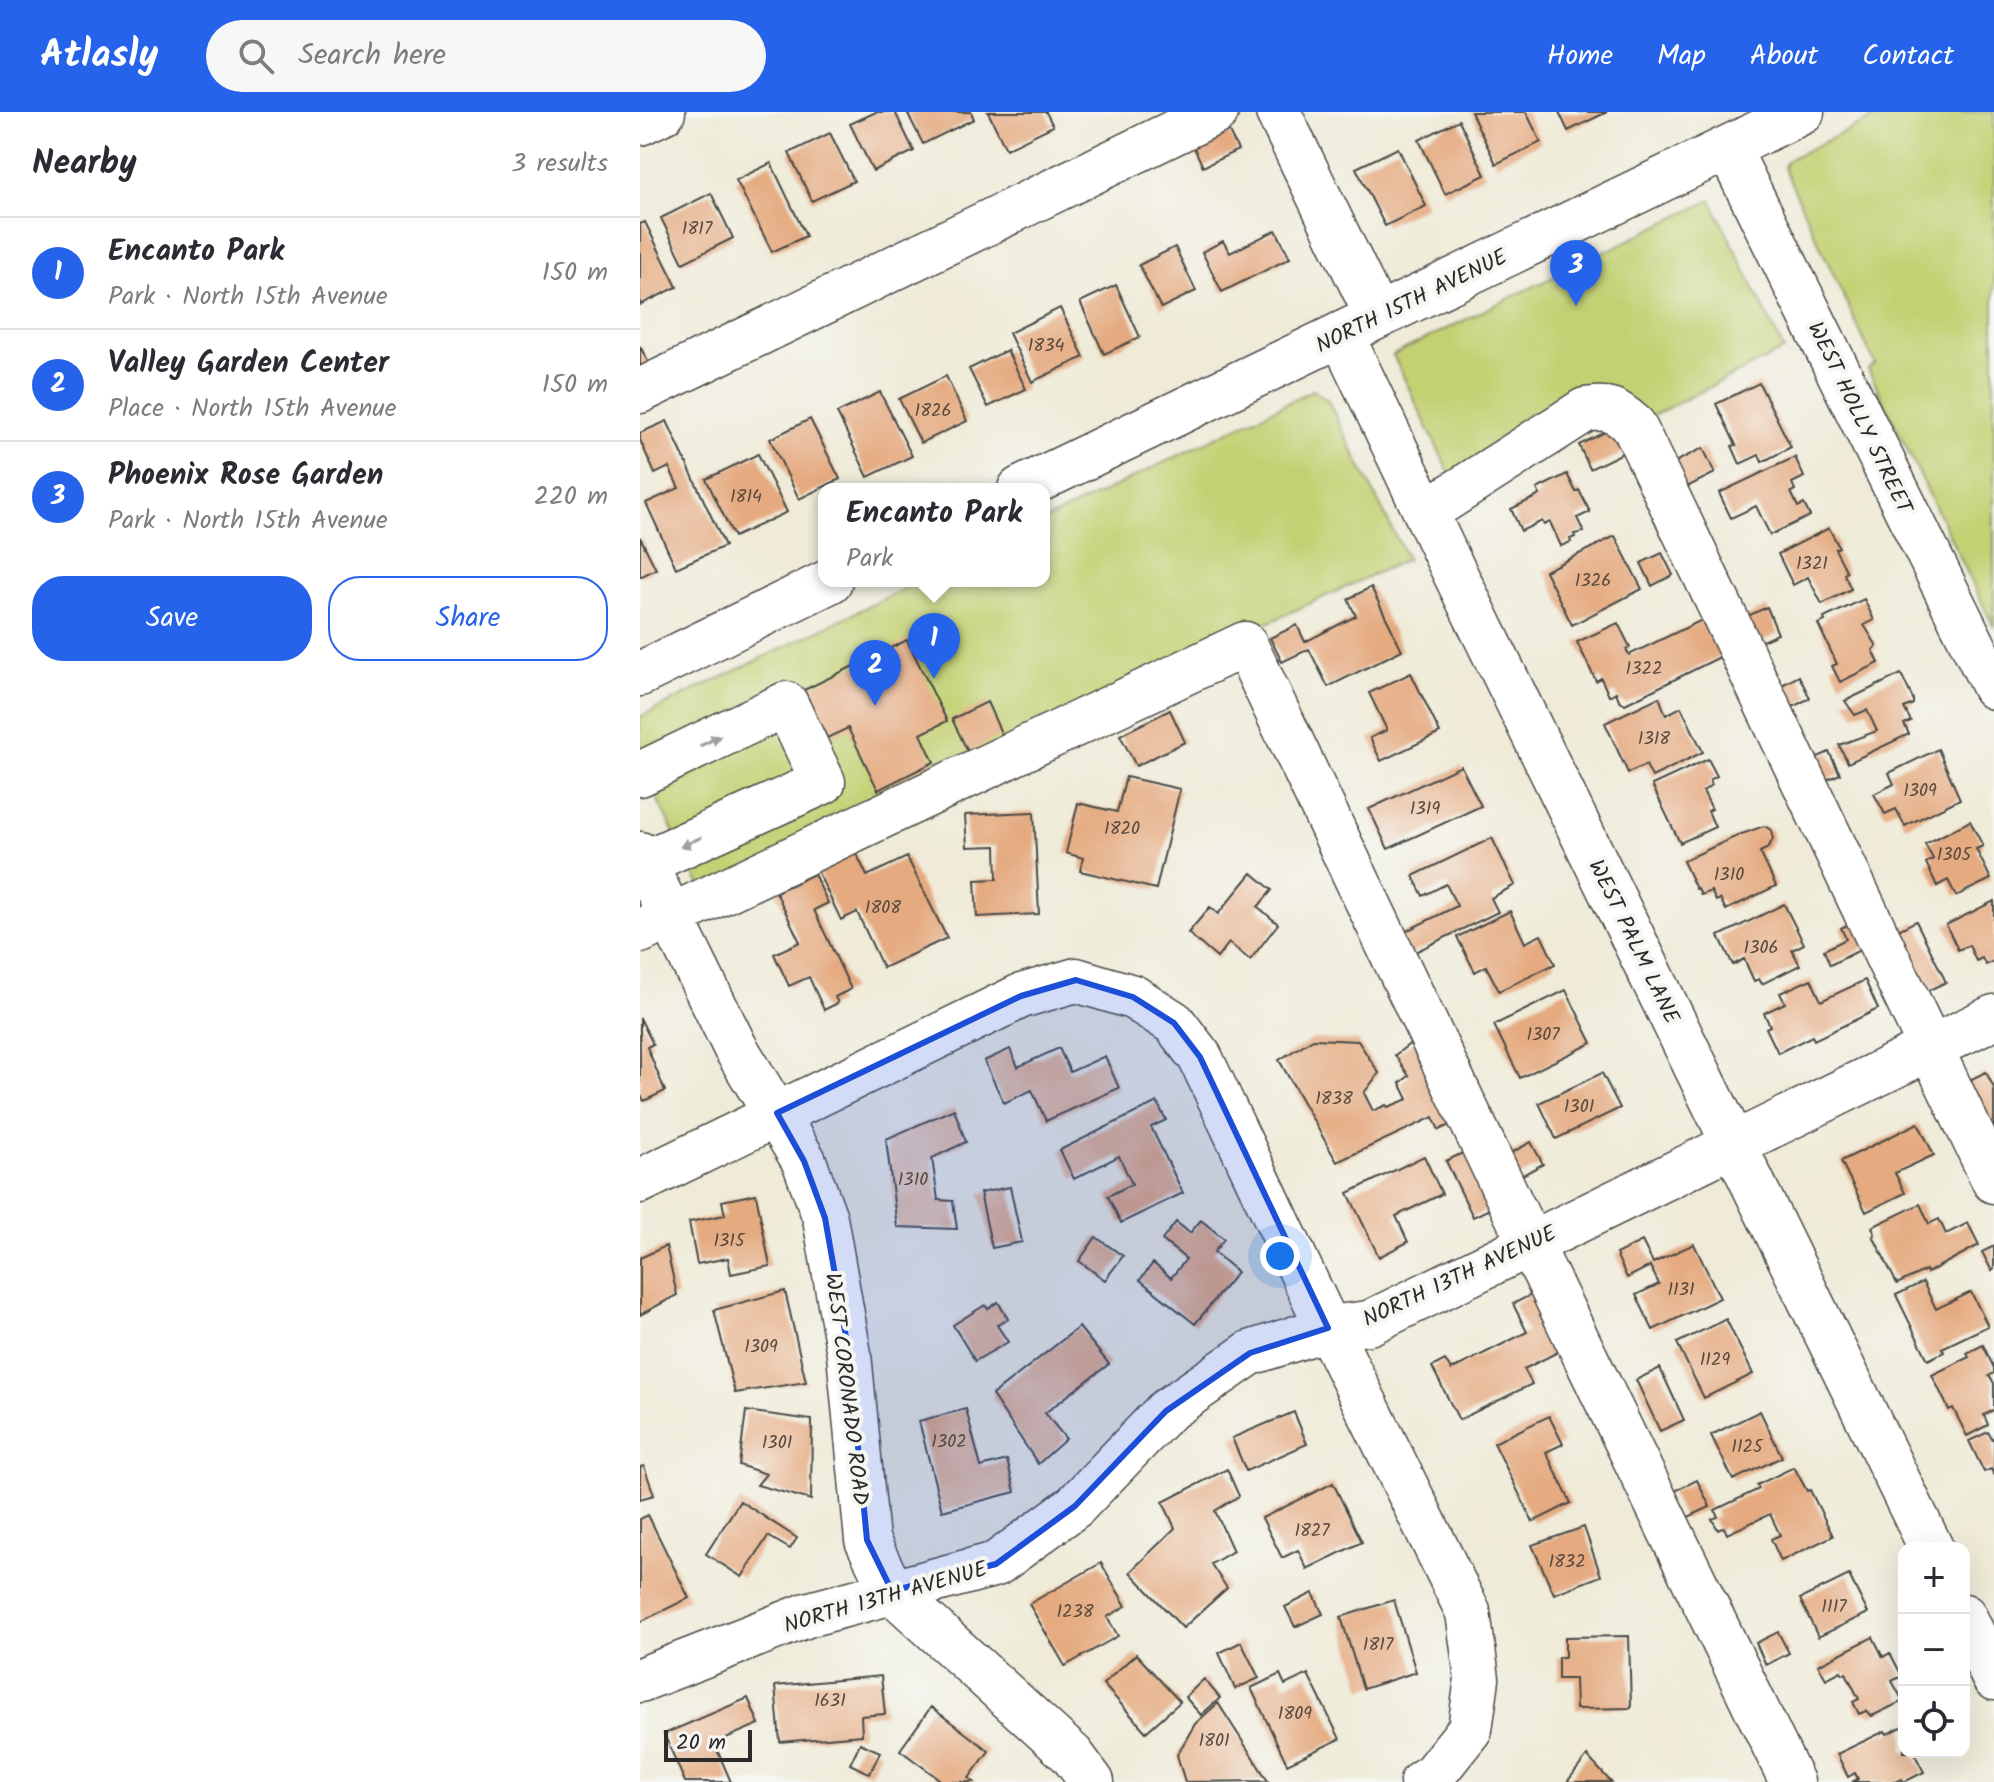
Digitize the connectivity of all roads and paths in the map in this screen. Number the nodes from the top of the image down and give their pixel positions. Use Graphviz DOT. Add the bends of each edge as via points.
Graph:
graph roads {
  1 [pos="663,112"];
  2 [pos="1216,112"];
  3 [pos="1278,112"];
  4 [pos="1802,112"];
  5 [pos="640,123"];
  6 [pos="1728,148"];
  7 [pos="1359,325"];
  8 [pos="640,391"];
  9 [pos="1032,483"];
  10 [pos="1426,512"];
  11 [pos="818,587"];
  12 [pos="640,674"];
  13 [pos="1994,687"];
  14 [pos="640,774"];
  15 [pos="642,859"];
  16 [pos="655,924"];
  17 [pos="1994,1017"];
  18 [pos="1930,1048"];
  19 [pos="777,1113"];
  20 [pos="1734,1142"];
  21 [pos="640,1181"];
  22 [pos="1994,1181"];
  23 [pos="1530,1243"];
  24 [pos="1328,1328"];
  25 [pos="1928,1542"];
  26 [pos="892,1591"];
  27 [pos="1970,1628"];
  28 [pos="1994,1678"];
  29 [pos="640,1680"];
  30 [pos="1092,1782"];
  31 [pos="1422,1782"];
  32 [pos="1792,1782"];
  1 -- 5 [label="street"];
  2 -- 8 [label="street"];
  3 -- 7 [label="street, WEST PALM LANE"];
  4 -- 6 [label="street, NORTH 15TH AVENUE"];
  6 -- 7 [label="street, NORTH 15TH AVENUE"];
  6 -- 13 [label="street, WEST HOLLY STREET"];
  7 -- 9 [label="street, NORTH 15TH AVENUE"];
  7 -- 10 [label="street, WEST PALM LANE"];
  10 -- 18 [label="street" via="1585,410 1604,407 1634,426"];
  10 -- 20 [label="street, WEST PALM LANE"];
  11 -- 12 [label="street"];
  14 -- 15 [label="street, one-way" via="786,704 823,782"];
  15 -- 16 [label="street, WEST CORONADO ROAD"];
  16 -- 19 [label="street, WEST CORONADO ROAD"];
  16 -- 23 [label="street" via="1245,644"];
  17 -- 18 [label="street, NORTH 13TH AVENUE"];
  18 -- 20 [label="street, NORTH 13TH AVENUE"];
  18 -- 22 [label="street"];
  19 -- 21 [label="street"];
  19 -- 24 [label="street" via="1021,996 1076,980 1133,997 1174,1023 1200,1057"];
  19 -- 26 [label="street, WEST CORONADO ROAD" via="804,1161 825,1218 849,1354 867,1540"];
  20 -- 23 [label="street, NORTH 13TH AVENUE"];
  20 -- 25 [label="street, WEST PALM LANE"];
  23 -- 24 [label="street, NORTH 13TH AVENUE" via="1369,1323"];
  23 -- 32 [label="street"];
  24 -- 26 [label="street, NORTH 13TH AVENUE" via="1250,1353 1166,1411 1075,1506 996,1564"];
  24 -- 31 [label="street" via="1468,1612 1477,1679 1470,1729"];
  26 -- 29 [label="street, NORTH 13TH AVENUE" via="807,1615"];
  26 -- 30 [label="street, WEST CORONADO ROAD" via="1072,1755"];
  27 -- 28 [label="street"];
}
